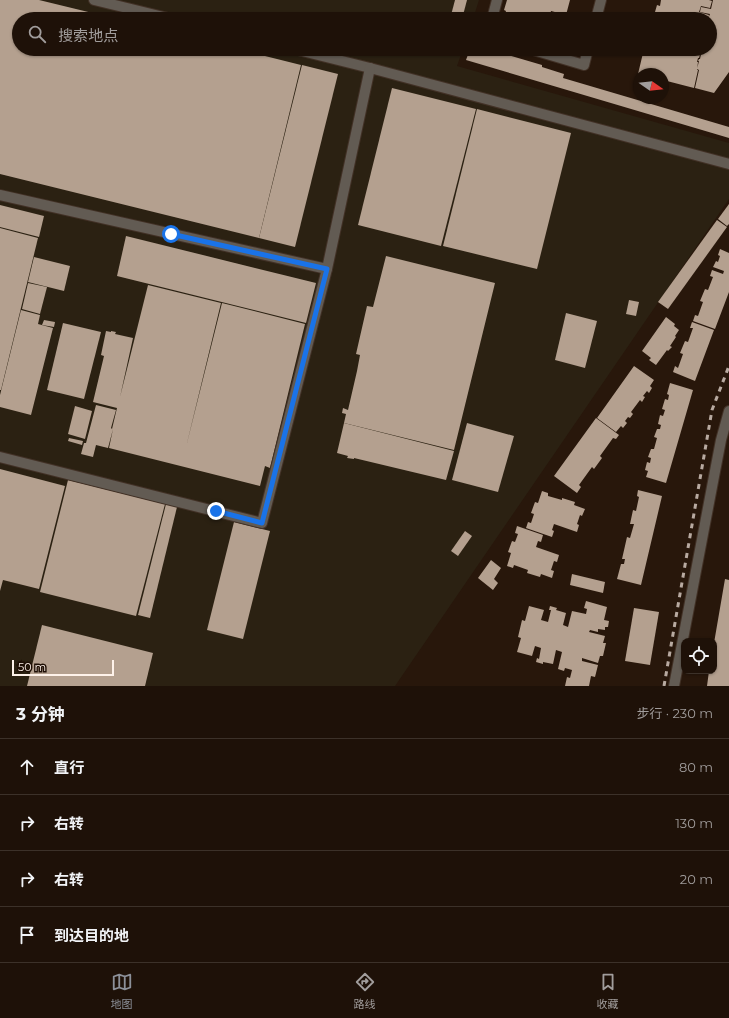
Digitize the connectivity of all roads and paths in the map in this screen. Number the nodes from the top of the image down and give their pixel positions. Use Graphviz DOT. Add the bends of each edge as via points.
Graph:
graph roads {
  1 [pos="94,0"];
  2 [pos="497,0"];
  3 [pos="601,0"];
  4 [pos="143,12"];
  5 [pos="494,12"];
  6 [pos="598,12"];
  7 [pos="322,56"];
  8 [pos="554,56"];
  9 [pos="586,56"];
  10 [pos="370,68"];
  11 [pos="729,164"];
  12 [pos="0,195"];
  13 [pos="327,269"];
  14 [pos="729,411"];
  15 [pos="0,457"];
  16 [pos="674,686"];
  1 -- 4 [label="street"];
  2 -- 5 [label="street"];
  3 -- 6 [label="street"];
  7 -- 10 [label="street"];
  8 -- 9 [label="street" via="584,65"];
  10 -- 11 [label="street"];
  10 -- 13 [label="street"];
  12 -- 13 [label="street"];
  13 -- 15 [label="street" via="262,523"];
  14 -- 16 [label="street" via="721,440"];
}
